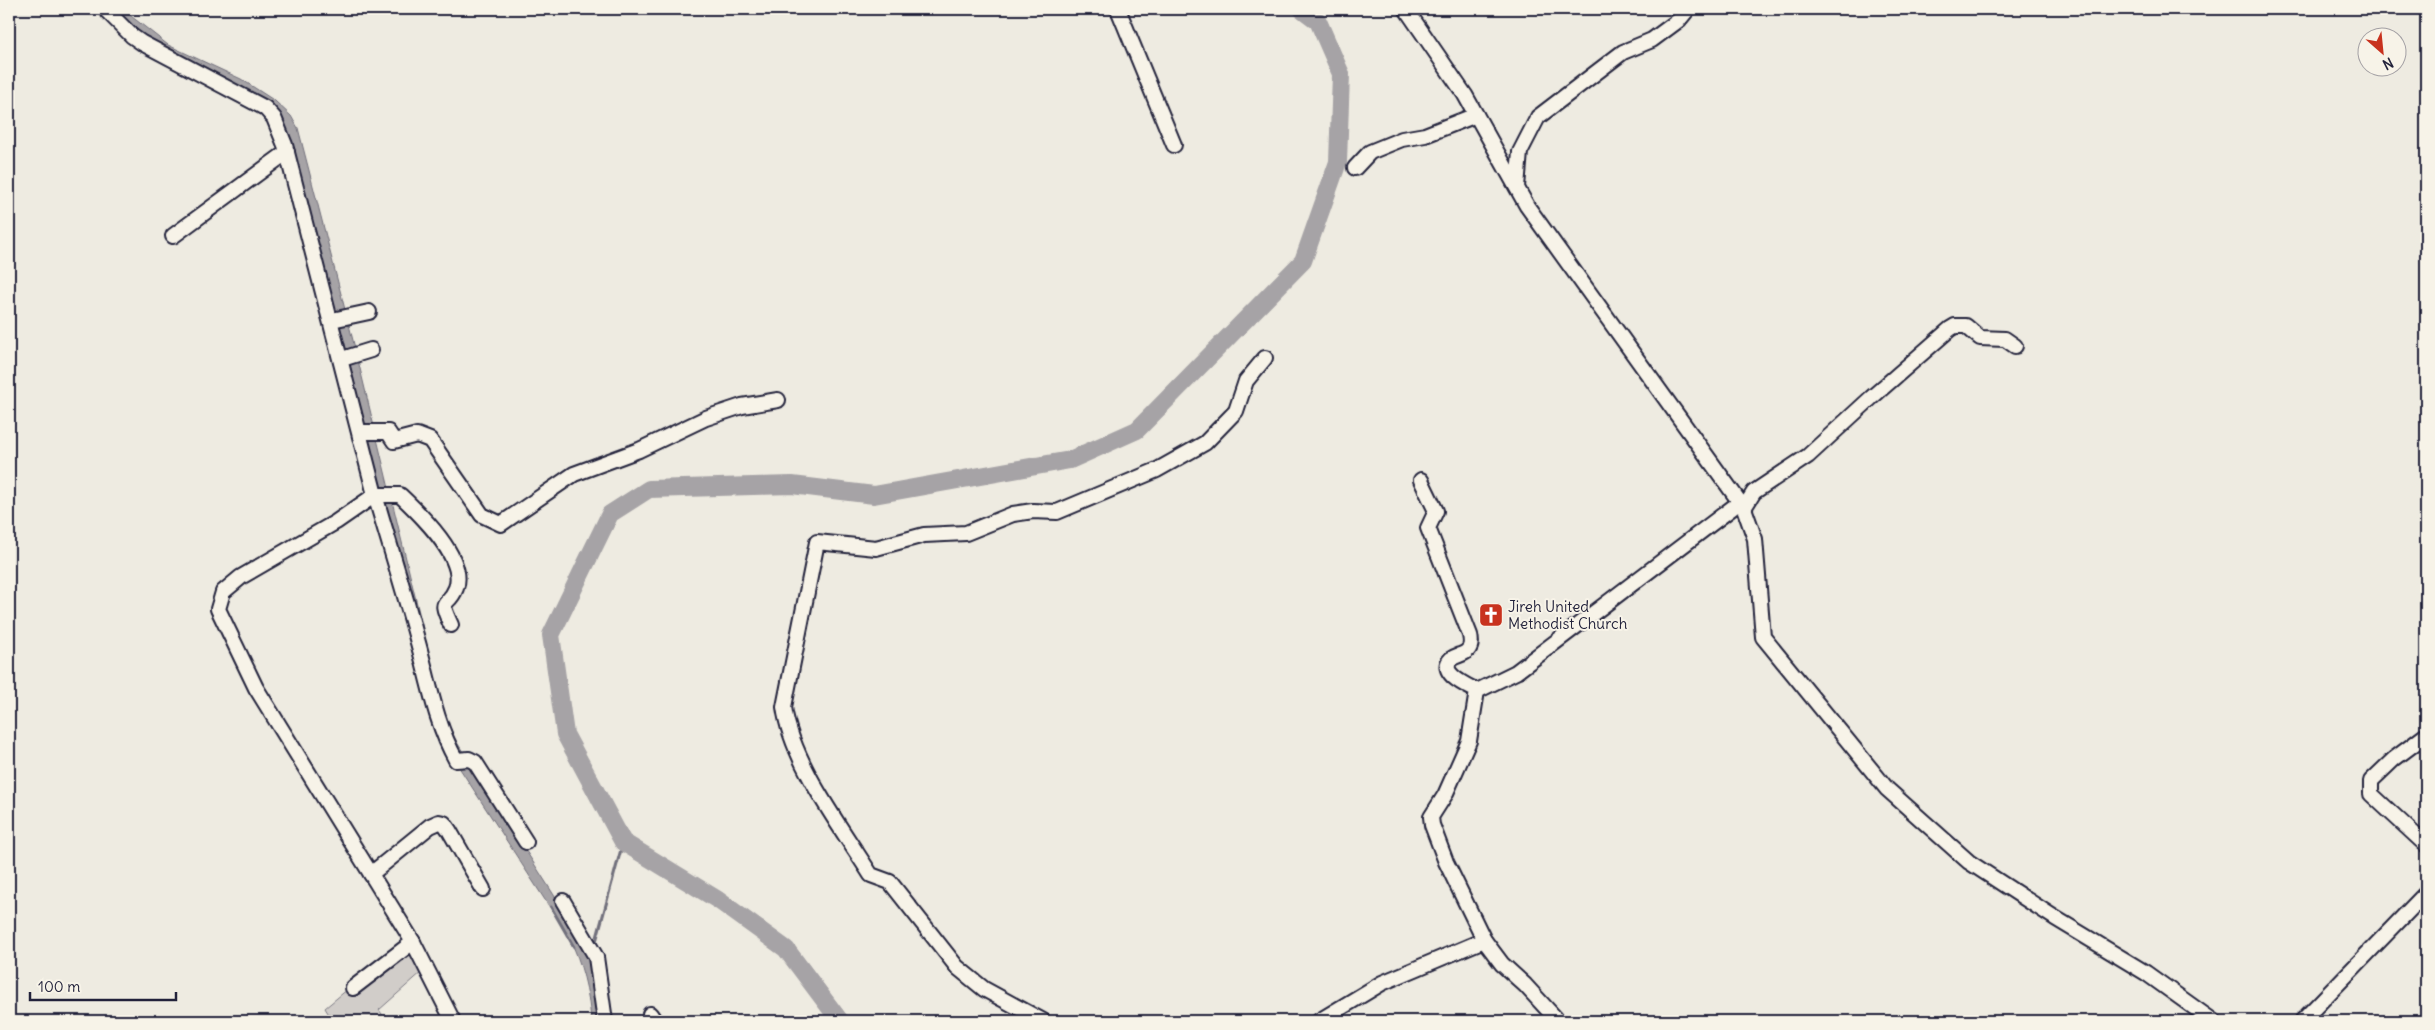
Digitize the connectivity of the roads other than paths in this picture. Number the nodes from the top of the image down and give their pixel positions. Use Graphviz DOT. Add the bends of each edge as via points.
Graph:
graph roads {
  1 [pos="105,9"];
  2 [pos="1118,9"];
  3 [pos="1406,9"];
  4 [pos="1688,9"];
  5 [pos="1476,115"];
  6 [pos="1174,145"];
  7 [pos="287,152"];
  8 [pos="1354,168"];
  9 [pos="1517,187"];
  10 [pos="173,236"];
  11 [pos="368,312"];
  12 [pos="338,319"];
  13 [pos="2015,346"];
  14 [pos="371,350"];
  15 [pos="347,357"];
  16 [pos="1265,358"];
  17 [pos="778,400"];
  18 [pos="365,431"];
  19 [pos="1421,480"];
  20 [pos="382,495"];
  21 [pos="1742,505"];
  22 [pos="451,625"];
  23 [pos="1477,691"];
  24 [pos="2426,735"];
  25 [pos="526,842"];
  26 [pos="2426,845"];
  27 [pos="371,874"];
  28 [pos="483,889"];
  29 [pos="2426,894"];
  30 [pos="563,900"];
  31 [pos="1484,940"];
  32 [pos="413,942"];
  33 [pos="353,988"];
  34 [pos="453,1021"];
  35 [pos="605,1021"];
  36 [pos="1043,1021"];
  37 [pos="1320,1021"];
  38 [pos="1558,1021"];
  39 [pos="2213,1021"];
  40 [pos="2302,1021"];
  1 -- 7 [label="street" via="147,46 266,108 274,118"];
  2 -- 6 [label="street"];
  3 -- 5 [label="street" via="1443,60"];
  4 -- 9 [label="street" via="1652,40 1623,52 1538,117 1520,152"];
  5 -- 8 [label="street" via="1425,136 1402,139 1370,152"];
  5 -- 9 [label="street"];
  7 -- 10 [label="street"];
  7 -- 12 [label="street"];
  9 -- 21 [label="street" via="1559,251"];
  11 -- 12 [label="street"];
  12 -- 15 [label="street"];
  13 -- 21 [label="street" via="2005,340 1980,338 1966,326 1955,326 1808,456 1754,492"];
  14 -- 15 [label="street"];
  15 -- 18 [label="street"];
  16 -- 36 [label="street" via="1246,380 1236,411 1205,443 1157,470 1058,512 1013,514 966,533 924,535 876,548 817,542 784,707 787,726 798,753 871,875 890,882 957,967 984,989"];
  17 -- 18 [label="street" via="742,406 706,418 638,450 574,474 501,524 482,515 430,440 417,435 394,441 388,432"];
  18 -- 20 [label="street"];
  19 -- 23 [label="street" via="1436,511 1428,528 1470,635 1468,652 1453,657 1448,667 1452,677"];
  20 -- 22 [label="street" via="400,496 436,529 456,569 456,587 444,609"];
  20 -- 25 [label="street" via="439,724 456,760 475,762"];
  20 -- 27 [label="street" via="240,577 223,592 218,608 256,688"];
  21 -- 23 [label="street" via="1516,672"];
  21 -- 39 [label="street" via="1755,539 1763,637 1887,789 1969,862 2146,973"];
  23 -- 31 [label="street" via="1469,741 1445,795 1431,817 1446,862"];
  24 -- 26 [label="street" via="2371,781 2371,794"];
  27 -- 28 [label="street" via="439,822 449,830"];
  27 -- 32 [label="street"];
  29 -- 40 [label="street"];
  30 -- 35 [label="street" via="596,957"];
  31 -- 37 [label="street" via="1382,983"];
  31 -- 38 [label="street" via="1502,964"];
  32 -- 33 [label="street"];
  32 -- 34 [label="street"];
}
